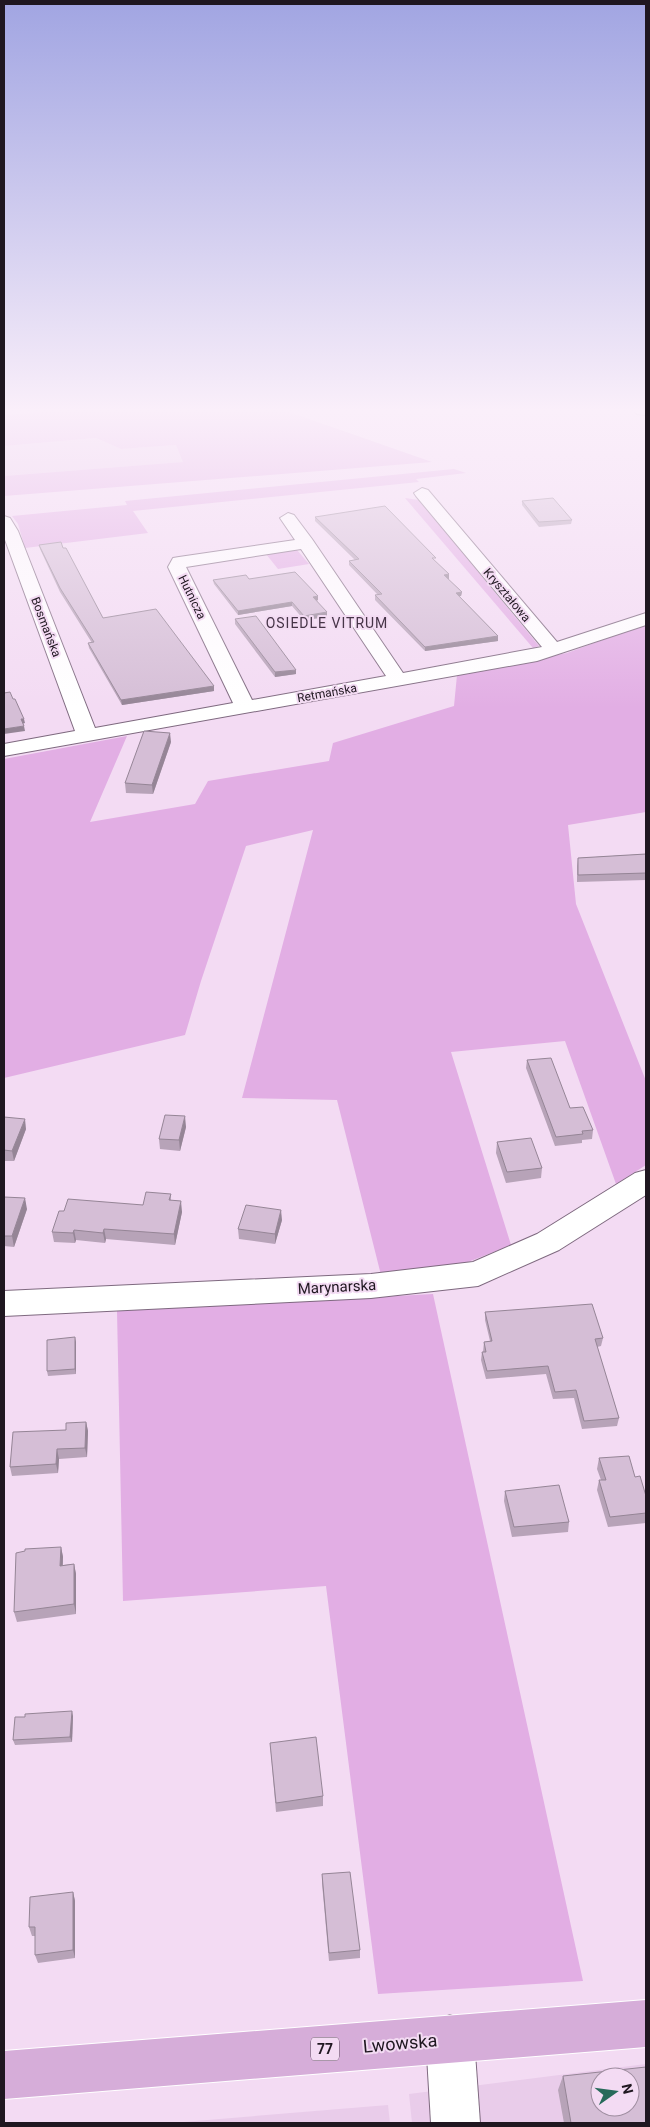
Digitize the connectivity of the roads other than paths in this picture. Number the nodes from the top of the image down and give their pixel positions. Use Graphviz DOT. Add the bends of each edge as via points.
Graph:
graph roads {
  1 [pos="437,510"];
  2 [pos="288,518"];
  3 [pos="4,521"];
  4 [pos="305,542"];
  5 [pos="646,619"];
  6 [pos="554,650"];
  7 [pos="398,680"];
  8 [pos="246,708"];
  9 [pos="88,735"];
  10 [pos="4,750"];
  11 [pos="646,1181"];
  12 [pos="4,1304"];
  13 [pos="646,2023"];
  14 [pos="450,2039"];
  15 [pos="4,2075"];
  16 [pos="456,2123"];
  1 -- 6 [label="street, Kryształowa"];
  2 -- 4 [label="street"];
  3 -- 9 [label="street, Bosmańska"];
  4 -- 7 [label="street"];
  4 -- 8 [label="street, Hutnicza" via="177,564"];
  5 -- 6 [label="street, Retmańska"];
  6 -- 7 [label="street, Retmańska"];
  7 -- 8 [label="street, Retmańska"];
  8 -- 9 [label="street, Retmańska"];
  9 -- 10 [label="street, Retmańska"];
  11 -- 12 [label="street, Marynarska" via="548,1242 478,1274 371,1286"];
  13 -- 14 [label="main road, Lwowska / 77"];
  14 -- 15 [label="main road, Lwowska / 77"];
  14 -- 16 [label="street"];
}
